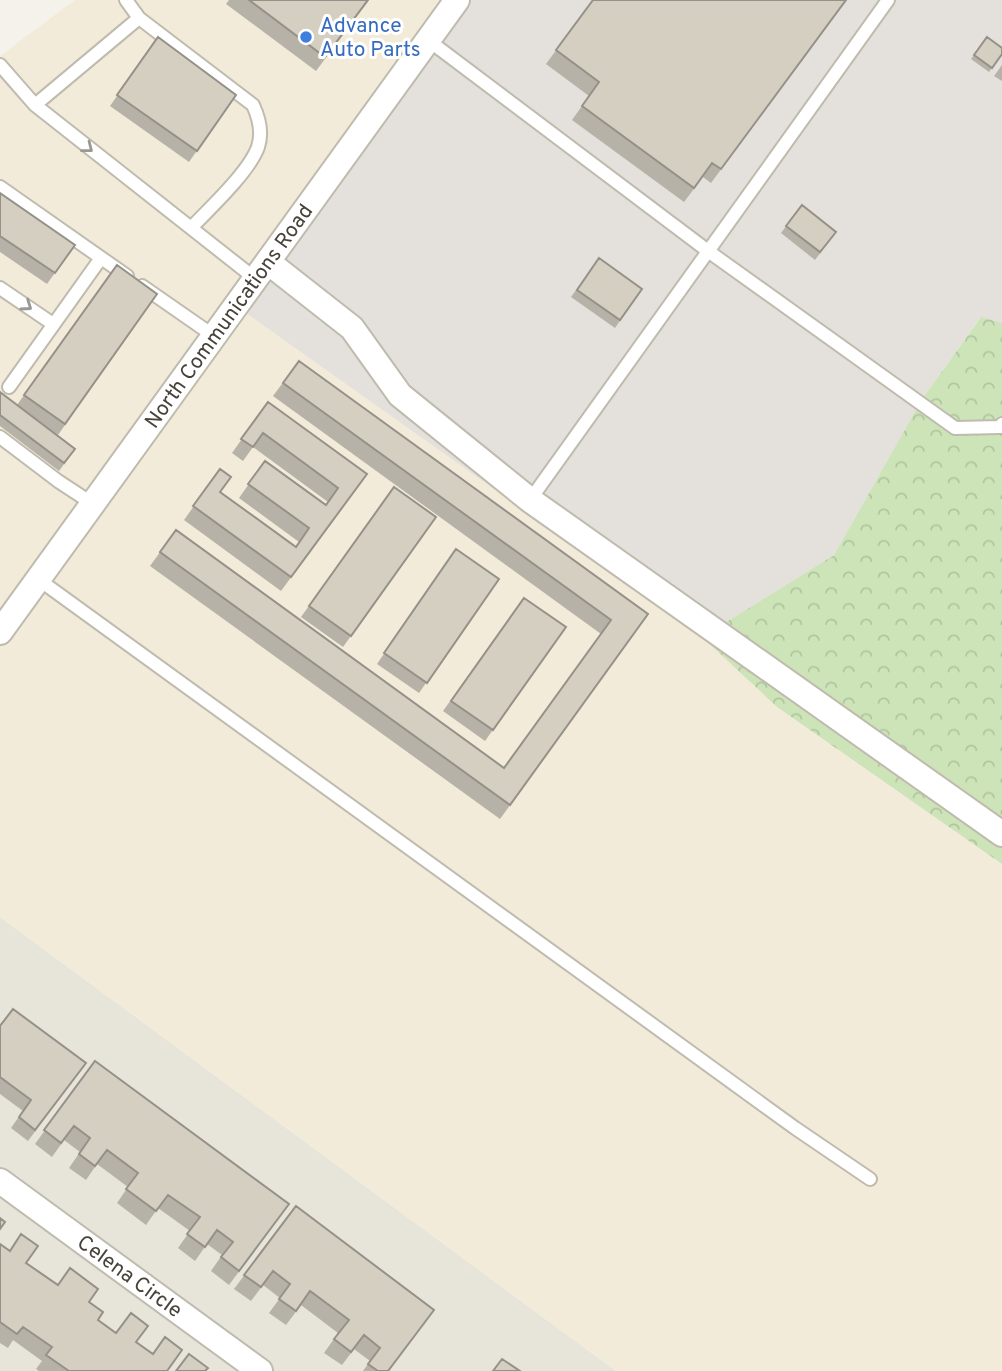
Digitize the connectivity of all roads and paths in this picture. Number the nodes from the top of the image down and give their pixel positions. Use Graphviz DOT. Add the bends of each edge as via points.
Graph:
graph roads {
  1 [pos="126,0"];
  2 [pos="457,0"];
  3 [pos="888,0"];
  4 [pos="139,18"];
  5 [pos="428,40"];
  6 [pos="0,65"];
  7 [pos="35,105"];
  8 [pos="0,187"];
  9 [pos="191,228"];
  10 [pos="708,251"];
  11 [pos="101,258"];
  12 [pos="262,271"];
  13 [pos="0,288"];
  14 [pos="53,324"];
  15 [pos="214,336"];
  16 [pos="9,387"];
  17 [pos="1002,424"];
  18 [pos="0,437"];
  19 [pos="530,500"];
  20 [pos="93,504"];
  21 [pos="38,579"];
  22 [pos="0,632"];
  23 [pos="1002,834"];
  24 [pos="870,1179"];
  25 [pos="0,1181"];
  26 [pos="260,1371"];
  1 -- 4 [label="lane"];
  2 -- 5 [label="street, North Communications Road"];
  3 -- 10 [label="lane"];
  4 -- 7 [label="lane"];
  4 -- 9 [label="lane" via="253,104 261,122 258,147 246,167"];
  5 -- 10 [label="lane"];
  5 -- 12 [label="street, North Communications Road"];
  6 -- 7 [label="lane"];
  7 -- 9 [label="lane, one-way"];
  8 -- 11 [label="lane"];
  9 -- 12 [label="lane"];
  10 -- 17 [label="lane" via="955,428"];
  10 -- 19 [label="lane"];
  11 -- 14 [label="lane"];
  11 -- 15 [label="lane"];
  12 -- 15 [label="street, North Communications Road"];
  12 -- 19 [label="street" via="352,328 400,396"];
  13 -- 14 [label="lane, one-way"];
  14 -- 16 [label="lane"];
  15 -- 20 [label="street, North Communications Road"];
  18 -- 20 [label="lane"];
  19 -- 23 [label="street"];
  20 -- 21 [label="street, North Communications Road"];
  21 -- 22 [label="street, North Communications Road"];
  21 -- 24 [label="lane"];
  25 -- 26 [label="street, Celena Circle"];
}
